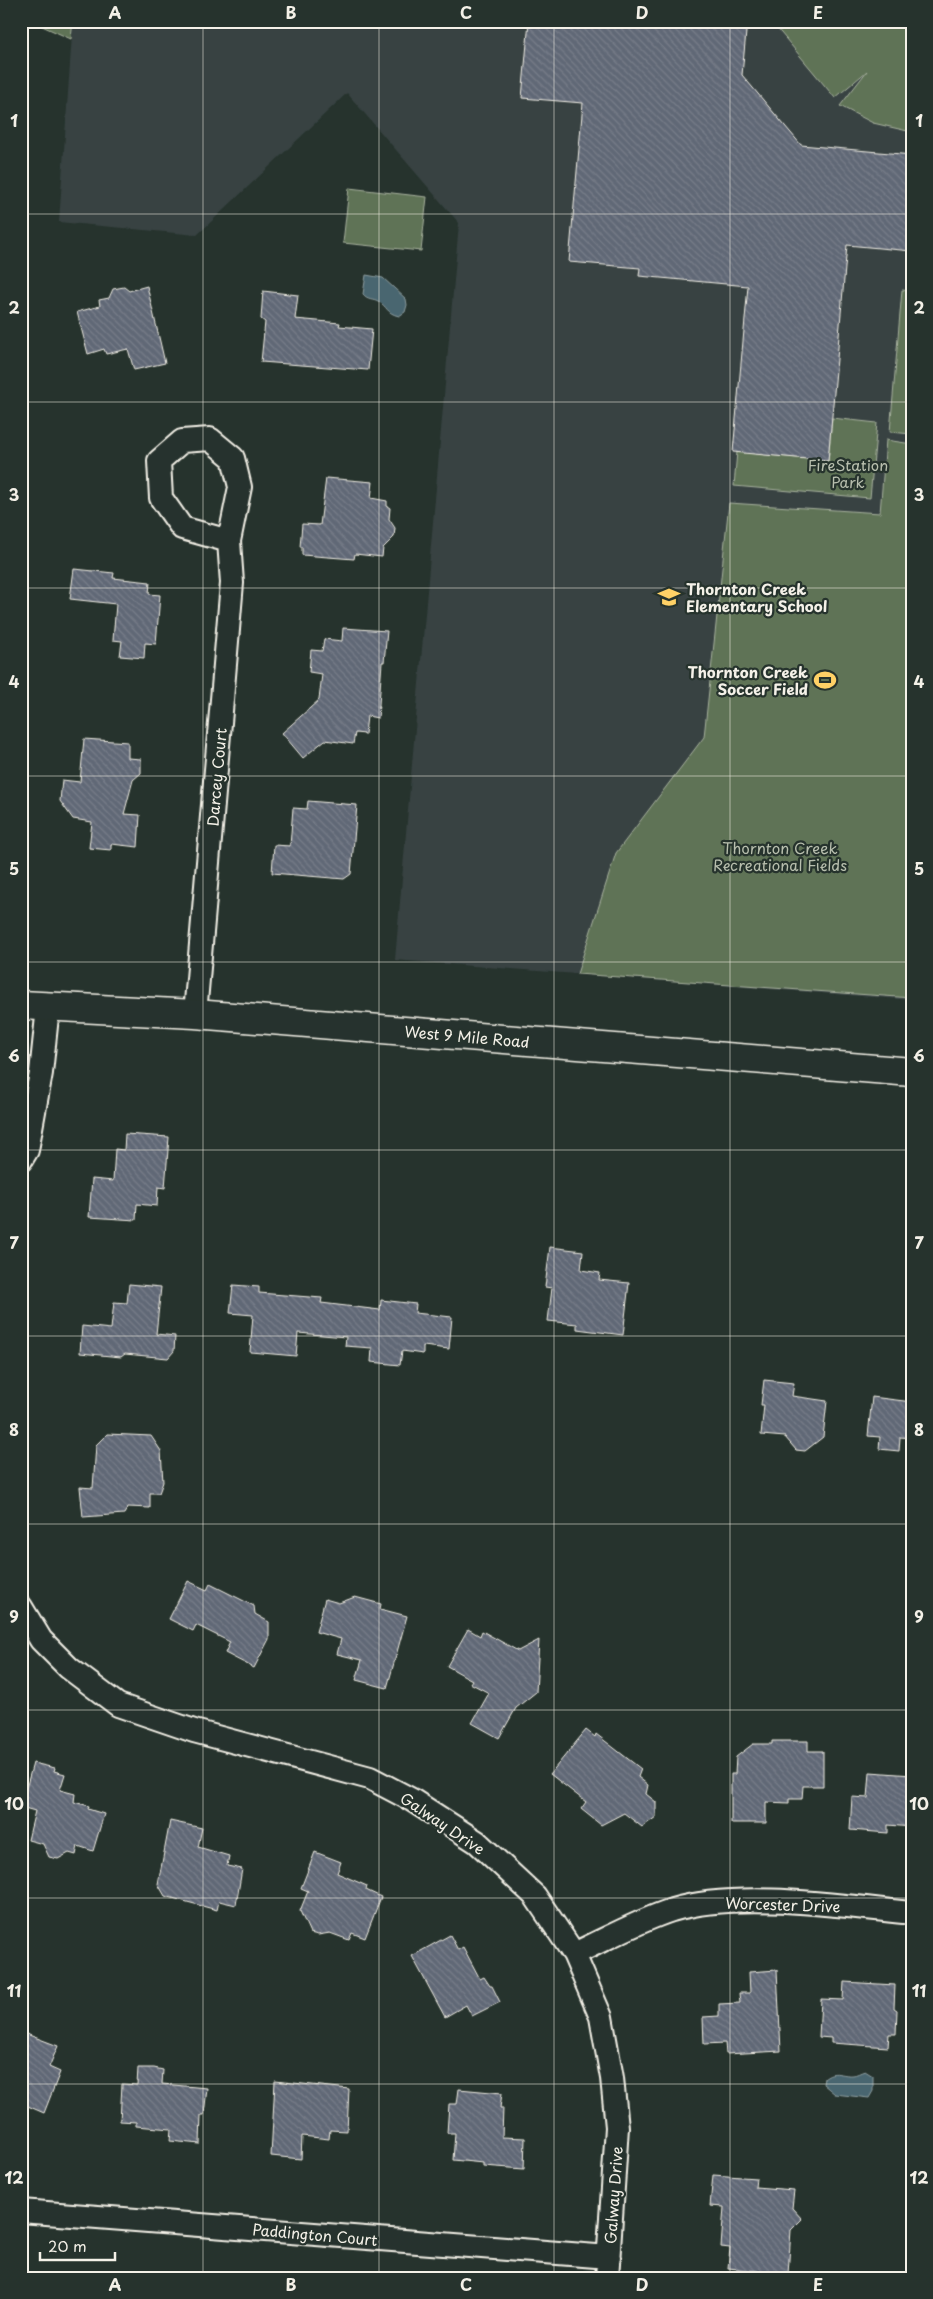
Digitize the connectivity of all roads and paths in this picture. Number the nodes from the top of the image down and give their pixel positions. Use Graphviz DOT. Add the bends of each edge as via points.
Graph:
graph roads {
  1 [pos="229,541"];
  2 [pos="21,1005"];
  3 [pos="48,1007"];
  4 [pos="195,1014"];
  5 [pos="912,1072"];
  6 [pos="21,1160"];
  7 [pos="25,1620"];
  8 [pos="912,1913"];
  9 [pos="574,1954"];
  10 [pos="21,2211"];
  11 [pos="608,2267"];
  1 -- 1 [label="street, Darcey Court" via="240,487 233,458 210,439 182,441 159,461 161,498 182,528"];
  1 -- 4 [label="street, Darcey Court" via="232,583"];
  2 -- 3 [label="street, West 9 Mile Road"];
  3 -- 4 [label="street, West 9 Mile Road"];
  3 -- 6 [label="street" via="41,1073 27,1150"];
  4 -- 5 [label="street, West 9 Mile Road"];
  7 -- 9 [label="street, Galway Drive" via="69,1668 118,1705 194,1731 370,1778 412,1800 477,1842 535,1896"];
  8 -- 9 [label="street, Worcester Drive" via="824,1904 714,1902 673,1910"];
  9 -- 11 [label="street, Galway Drive" via="600,2018 612,2078 617,2127"];
  10 -- 11 [label="street, Paddington Court"];
}
